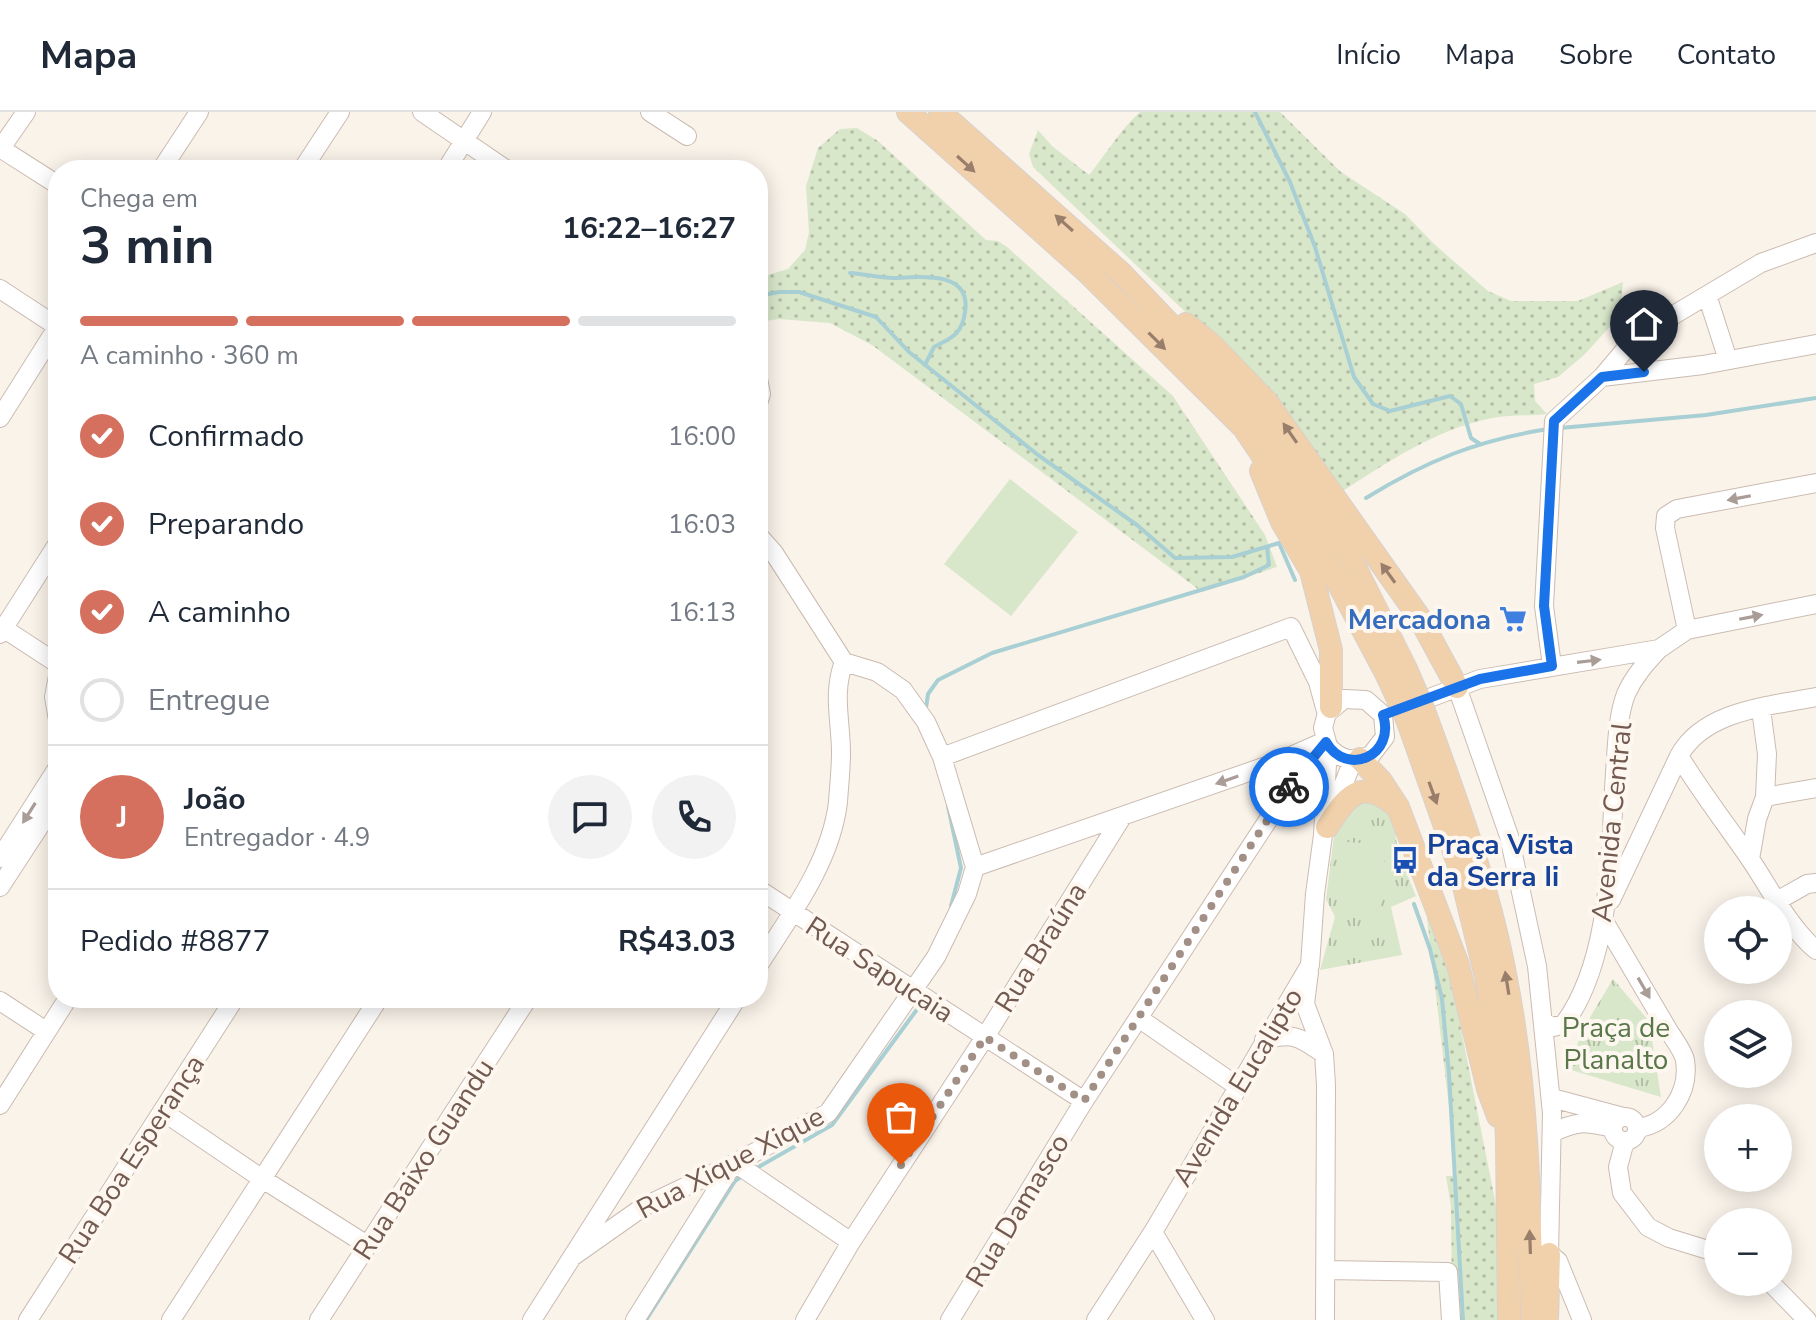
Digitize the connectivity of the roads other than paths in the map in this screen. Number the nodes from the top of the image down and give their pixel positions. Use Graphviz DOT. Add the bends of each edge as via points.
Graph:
graph roads {
  1 [pos="26,112"];
  2 [pos="340,112"];
  3 [pos="422,112"];
  4 [pos="482,112"];
  5 [pos="650,112"];
  6 [pos="908,112"];
  7 [pos="940,112"];
  8 [pos="195,113"];
  9 [pos="687,136"];
  10 [pos="464,140"];
  11 [pos="1,148"];
  12 [pos="167,160"];
  13 [pos="309,160"];
  14 [pos="452,160"];
  15 [pos="493,160"];
  16 [pos="48,179"];
  17 [pos="1816,243"];
  18 [pos="0,289"];
  19 [pos="1707,295"];
  20 [pos="48,320"];
  21 [pos="48,342"];
  22 [pos="1816,344"];
  23 [pos="1728,360"];
  24 [pos="1602,377"];
  25 [pos="0,418"];
  26 [pos="1816,483"];
  27 [pos="1309,509"];
  28 [pos="768,546"];
  29 [pos="48,558"];
  30 [pos="1339,558"];
  31 [pos="1816,604"];
  32 [pos="1,629"];
  33 [pos="1687,630"];
  34 [pos="1659,649"];
  35 [pos="1621,657"];
  36 [pos="48,658"];
  37 [pos="844,662"];
  38 [pos="1552,666"];
  39 [pos="1457,687"];
  40 [pos="1626,695"];
  41 [pos="1816,697"];
  42 [pos="1761,709"];
  43 [pos="1329,710"];
  44 [pos="1383,715"];
  45 [pos="1416,715"];
  46 [pos="1326,743"];
  47 [pos="1679,756"];
  48 [pos="942,757"];
  49 [pos="1356,760"];
  50 [pos="1275,763"];
  51 [pos="1293,782"];
  52 [pos="48,783"];
  53 [pos="1325,786"];
  54 [pos="1816,788"];
  55 [pos="1765,797"];
  56 [pos="1398,807"];
  57 [pos="48,813"];
  58 [pos="1122,817"];
  59 [pos="1088,829"];
  60 [pos="1325,831"];
  61 [pos="1103,846"];
  62 [pos="1610,848"];
  63 [pos="1631,857"];
  64 [pos="0,858"];
  65 [pos="1750,859"];
  66 [pos="975,867"];
  67 [pos="1816,883"];
  68 [pos="0,887"];
  69 [pos="768,895"];
  70 [pos="1774,896"];
  71 [pos="1786,896"];
  72 [pos="793,911"];
  73 [pos="1605,916"];
  74 [pos="1792,922"];
  75 [pos="768,950"];
  76 [pos="1816,950"];
  77 [pos="1310,965"];
  78 [pos="914,992"];
  79 [pos="0,1001"];
  80 [pos="61,1008"];
  81 [pos="229,1008"];
  82 [pos="372,1008"];
  83 [pos="521,1008"];
  84 [pos="731,1008"];
  85 [pos="1140,1019"];
  86 [pos="1543,1022"];
  87 [pos="46,1031"];
  88 [pos="985,1037"];
  89 [pos="1264,1040"];
  90 [pos="1324,1054"];
  91 [pos="1237,1086"];
  92 [pos="1552,1098"];
  93 [pos="1084,1101"];
  94 [pos="0,1105"];
  95 [pos="162,1111"];
  96 [pos="1625,1129"];
  97 [pos="1552,1133"];
  98 [pos="1507,1140"];
  99 [pos="734,1164"];
  100 [pos="261,1178"];
  101 [pos="1153,1232"];
  102 [pos="851,1242"];
  103 [pos="367,1245"];
  104 [pos="1704,1249"];
  105 [pos="1549,1254"];
  106 [pos="572,1257"];
  107 [pos="1326,1270"];
  108 [pos="1784,1296"];
  109 [pos="28,1320"];
  110 [pos="171,1320"];
  111 [pos="319,1320"];
  112 [pos="532,1320"];
  113 [pos="635,1320"];
  114 [pos="805,1320"];
  115 [pos="950,1320"];
  116 [pos="1096,1320"];
  117 [pos="1205,1320"];
  118 [pos="1325,1320"];
  119 [pos="1451,1320"];
  120 [pos="1509,1320"];
  121 [pos="1532,1320"];
  122 [pos="1547,1320"];
  123 [pos="1582,1320"];
  124 [pos="1807,1320"];
  1 -- 11 [label="street"];
  2 -- 13 [label="street"];
  3 -- 10 [label="street"];
  4 -- 10 [label="street"];
  5 -- 9 [label="street"];
  6 -- 27 [label="main road, one-way" via="1086,271 1244,428"];
  27 -- 7 [label="main road, one-way" via="1247,405 1122,274"];
  8 -- 12 [label="street"];
  10 -- 14 [label="street"];
  10 -- 15 [label="street"];
  11 -- 16 [label="street"];
  17 -- 19 [label="street" via="1761,263"];
  18 -- 20 [label="street"];
  19 -- 23 [label="street"];
  19 -- 24 [label="street" via="1635,338"];
  21 -- 25 [label="street"];
  22 -- 23 [label="street"];
  23 -- 24 [label="street"];
  24 -- 38 [label="street" via="1554,431 1544,606"];
  26 -- 33 [label="street, one-way" via="1677,509 1666,516"];
  27 -- 30 [label="main road"];
  27 -- 30 [label="main road"];
  28 -- 37 [label="street"];
  29 -- 32 [label="street"];
  39 -- 30 [label="main road, one-way" via="1419,617"];
  30 -- 43 [label="main road"];
  30 -- 45 [label="main road, bridge"];
  33 -- 31 [label="street, one-way"];
  32 -- 36 [label="street"];
  33 -- 34 [label="street"];
  34 -- 35 [label="street"];
  34 -- 40 [label="street, Avenida Central" via="1638,671"];
  38 -- 35 [label="street, one-way"];
  35 -- 40 [label="street"];
  37 -- 48 [label="street" via="877,672 903,690"];
  37 -- 72 [label="street" via="836,681 841,752 837,805 829,838"];
  38 -- 39 [label="street"];
  39 -- 44 [label="street"];
  39 -- 86 [label="street" via="1509,836 1537,966"];
  40 -- 62 [label="street, Avenida Central" via="1618,728"];
  41 -- 42 [label="street"];
  42 -- 47 [label="street" via="1704,728"];
  42 -- 55 [label="street"];
  43 -- 44 [label="street" via="1344,699 1359,698 1373,703"];
  43 -- 46 [label="street" via="1323,728"];
  43 -- 48 [label="street" via="1291,627"];
  44 -- 49 [label="street" via="1382,744"];
  45 -- 98 [label="main road, one-way" via="1486,977"];
  121 -- 45 [label="main road, one-way" via="1527,1142 1505,972 1479,874"];
  46 -- 49 [label="street" via="1336,754"];
  46 -- 50 [label="street"];
  46 -- 51 [label="street, Rua Damasco"];
  46 -- 53 [label="street, Avenida Eucalipto"];
  47 -- 63 [label="street"];
  47 -- 65 [label="street"];
  48 -- 66 [label="street"];
  49 -- 56 [label="main road" via="1381,781"];
  49 -- 60 [label="street, Avenida Eucalipto"];
  50 -- 51 [label="street" via="1287,766"];
  50 -- 58 [label="street, one-way"];
  51 -- 53 [label="street" via="1313,776"];
  51 -- 85 [label="street, Rua Damasco"];
  52 -- 64 [label="street, one-way"];
  53 -- 60 [label="street, Avenida Eucalipto"];
  54 -- 55 [label="street"];
  55 -- 65 [label="street"];
  56 -- 60 [label="main road" via="1385,796 1356,793 1344,800"];
  56 -- 98 [label="main road" via="1458,965 1488,1089"];
  57 -- 68 [label="street"];
  58 -- 59 [label="street"];
  58 -- 61 [label="street, Rua Braúna"];
  59 -- 61 [label="street"];
  59 -- 66 [label="street"];
  60 -- 77 [label="street, Avenida Eucalipto"];
  61 -- 88 [label="street, Rua Braúna"];
  62 -- 63 [label="street" via="1614,856"];
  62 -- 73 [label="street, Avenida Central"];
  63 -- 73 [label="street"];
  65 -- 70 [label="street"];
  66 -- 78 [label="street, Rua Xique Xique" via="961,907"];
  67 -- 71 [label="street"];
  69 -- 72 [label="street, Rua Sapucaia"];
  72 -- 75 [label="street"];
  72 -- 78 [label="street, Rua Sapucaia"];
  73 -- 86 [label="street, Avenida Central" via="1572,1013 1564,1024"];
  73 -- 96 [label="street, one-way" via="1685,1059 1683,1089 1674,1107 1650,1127"];
  74 -- 76 [label="street"];
  77 -- 89 [label="street, Avenida Eucalipto"];
  77 -- 90 [label="street" via="1305,1004"];
  78 -- 88 [label="street, Rua Sapucaia"];
  78 -- 99 [label="street, Rua Xique Xique" via="828,1113"];
  79 -- 87 [label="street"];
  80 -- 87 [label="street"];
  81 -- 95 [label="street, Rua Boa Esperança"];
  82 -- 100 [label="street"];
  83 -- 103 [label="street, Rua Baixo Guandu"];
  84 -- 106 [label="street"];
  85 -- 91 [label="street"];
  85 -- 93 [label="street, Rua Damasco"];
  86 -- 92 [label="street"];
  87 -- 94 [label="street"];
  88 -- 93 [label="street, Rua Sapucaia"];
  88 -- 102 [label="street, Rua Braúna"];
  89 -- 90 [label="street" via="1285,1034"];
  89 -- 91 [label="street, Avenida Eucalipto"];
  90 -- 107 [label="street"];
  91 -- 101 [label="street, Avenida Eucalipto"];
  92 -- 96 [label="street"];
  92 -- 97 [label="street"];
  93 -- 115 [label="street, Rua Damasco"];
  95 -- 100 [label="street"];
  95 -- 109 [label="street, Rua Boa Esperança"];
  96 -- 97 [label="street" via="1571,1123"];
  96 -- 104 [label="street" via="1618,1167 1622,1193 1648,1227"];
  97 -- 105 [label="street"];
  98 -- 120 [label="main road"];
  99 -- 102 [label="street"];
  99 -- 106 [label="street, Rua Xique Xique" via="643,1207"];
  99 -- 113 [label="street"];
  100 -- 103 [label="street"];
  100 -- 110 [label="street"];
  101 -- 116 [label="street, Avenida Eucalipto"];
  101 -- 117 [label="street"];
  102 -- 114 [label="street, Rua Braúna"];
  103 -- 111 [label="street, Rua Baixo Guandu"];
  105 -- 122 [label="main road"];
  105 -- 123 [label="street" via="1558,1261"];
  106 -- 112 [label="street"];
  107 -- 118 [label="street"];
  107 -- 119 [label="street" via="1448,1272"];
  108 -- 124 [label="street"];
}
